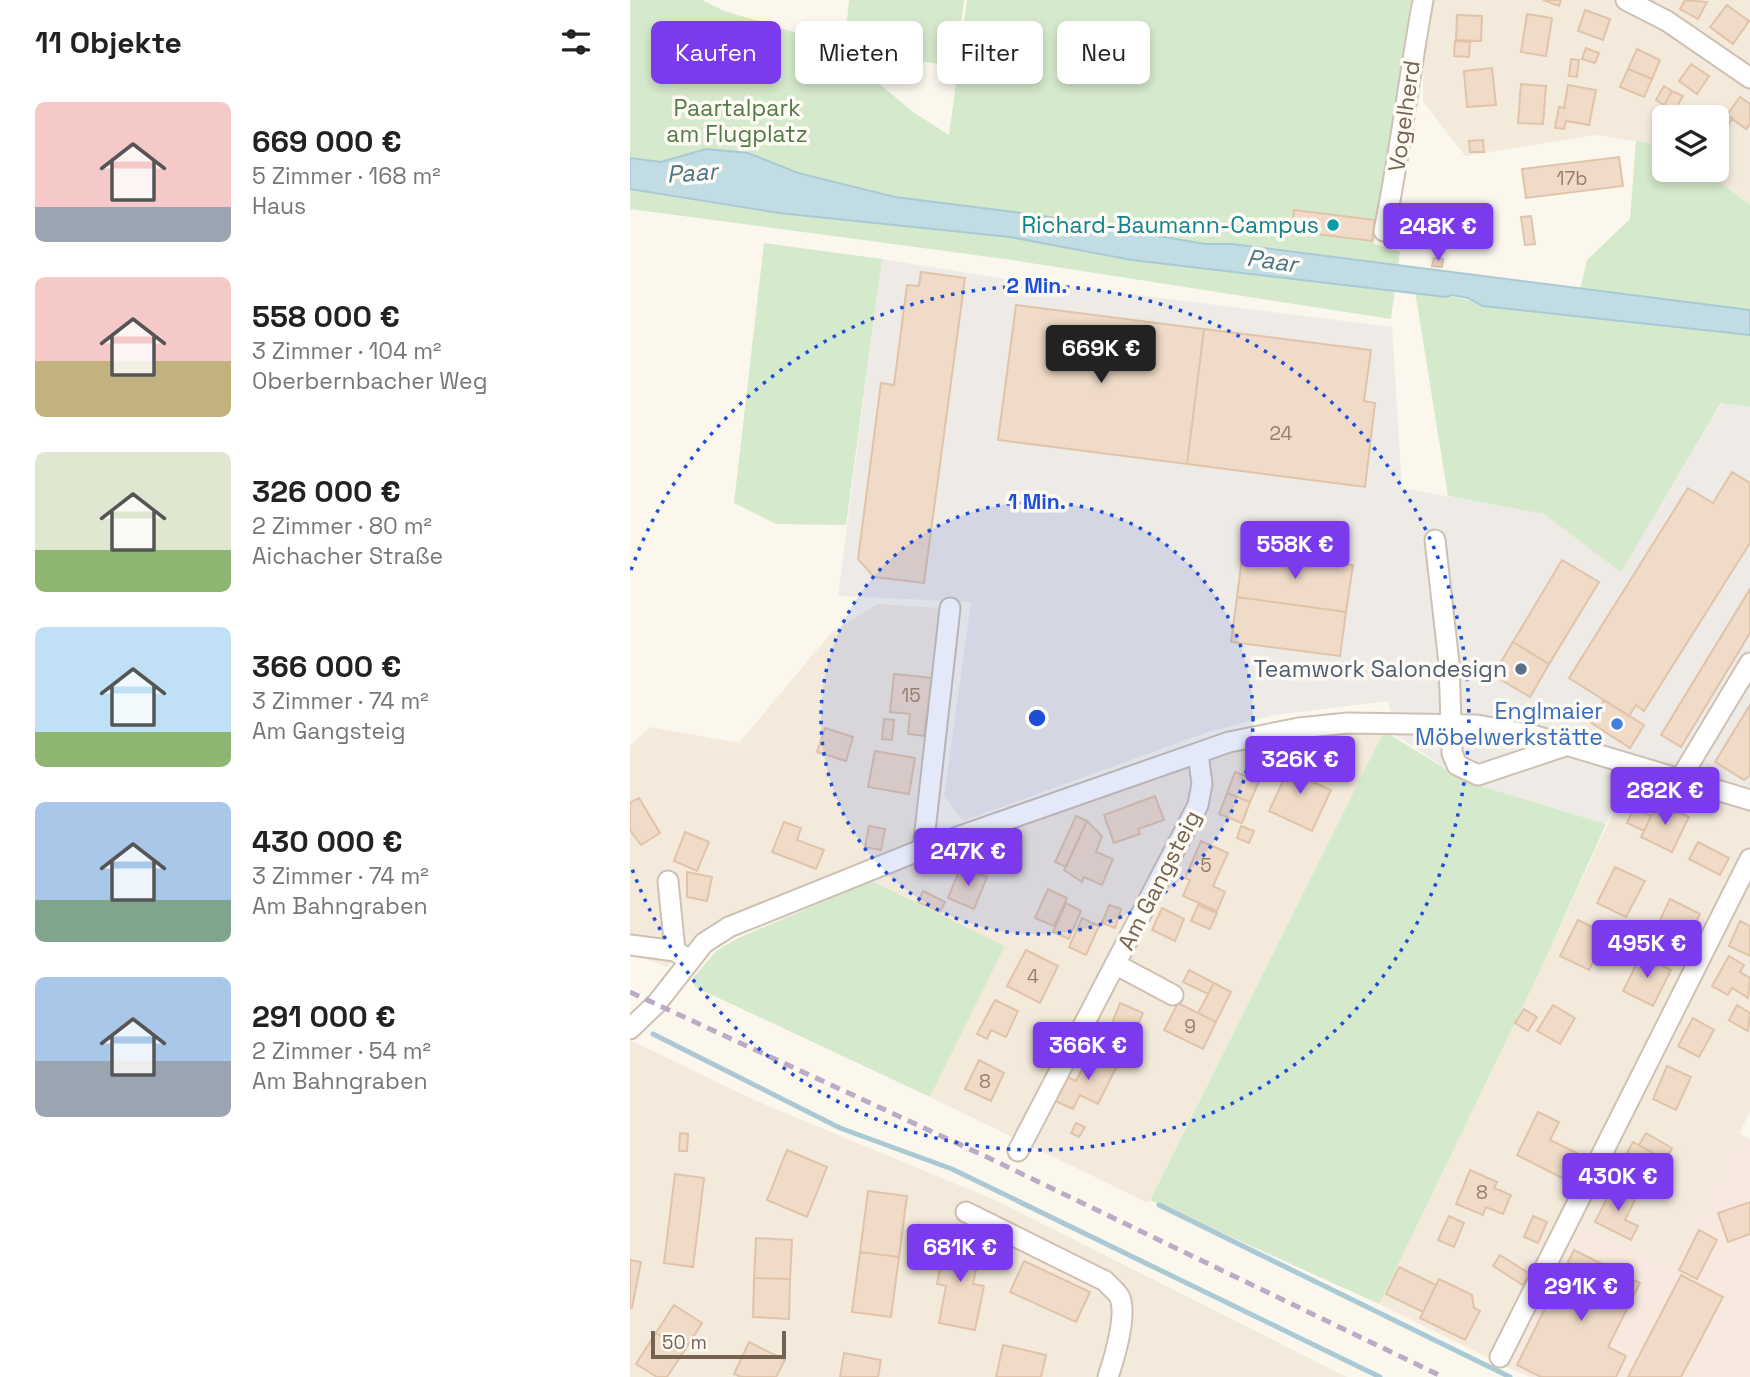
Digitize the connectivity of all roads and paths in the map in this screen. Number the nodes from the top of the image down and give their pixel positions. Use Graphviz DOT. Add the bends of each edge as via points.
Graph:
graph roads {
  1 [pos="1423,0"];
  2 [pos="1626,0"];
  3 [pos="1750,78"];
  4 [pos="1384,231"];
  5 [pos="1435,540"];
  6 [pos="950,608"];
  7 [pos="1750,663"];
  8 [pos="1451,724"];
  9 [pos="1565,746"];
  10 [pos="1198,753"];
  11 [pos="1679,781"];
  12 [pos="1750,800"];
  13 [pos="923,849"];
  14 [pos="1750,859"];
  15 [pos="668,881"];
  16 [pos="630,945"];
  17 [pos="682,955"];
  18 [pos="1115,964"];
  19 [pos="1173,995"];
  20 [pos="630,1029"];
  21 [pos="1018,1151"];
  22 [pos="966,1212"];
  23 [pos="1500,1357"];
  24 [pos="1108,1377"];
  1 -- 4 [label="street, Vogelherd"];
  2 -- 3 [label="street" via="1667,21"];
  5 -- 8 [label="street"];
  6 -- 13 [label="street"];
  7 -- 11 [label="street"];
  8 -- 9 [label="street" via="1506,729"];
  8 -- 9 [label="street" via="1457,765 1478,775"];
  8 -- 10 [label="street" via="1348,723 1299,728"];
  9 -- 11 [label="street"];
  10 -- 13 [label="street"];
  10 -- 18 [label="street, Am Gangsteig" via="1202,784 1198,805"];
  11 -- 12 [label="street"];
  13 -- 17 [label="street" via="729,927"];
  14 -- 23 [label="street"];
  15 -- 17 [label="street"];
  16 -- 17 [label="street"];
  17 -- 20 [label="street" via="657,1003"];
  18 -- 19 [label="street, Am Gangsteig"];
  18 -- 21 [label="street, Am Gangsteig"];
  22 -- 24 [label="street" via="1105,1280 1120,1298 1121,1312 1116,1355"];
}
